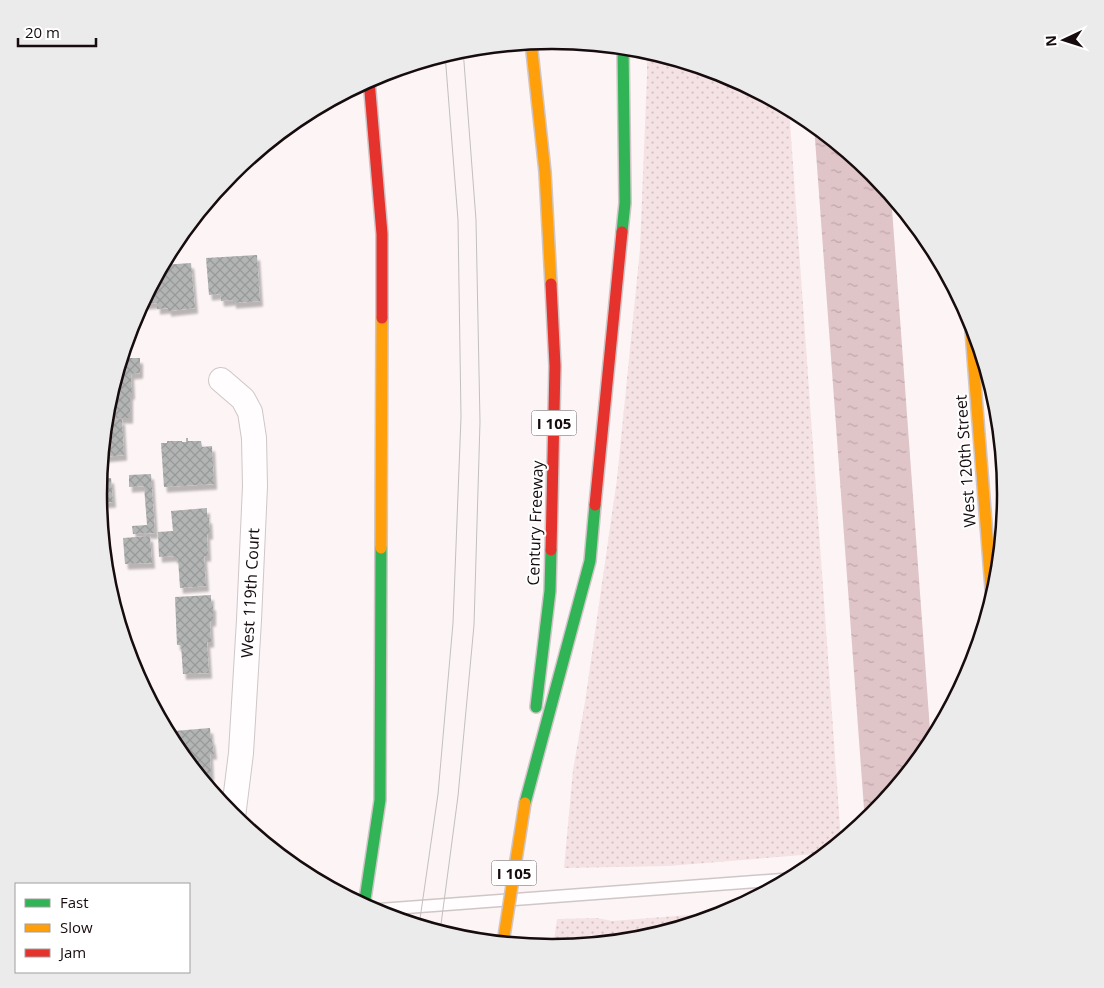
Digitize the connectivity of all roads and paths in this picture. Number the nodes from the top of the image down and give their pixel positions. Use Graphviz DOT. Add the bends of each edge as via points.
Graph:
graph roads {
  1 [pos="532,50"];
  2 [pos="623,55"];
  3 [pos="369,89"];
  4 [pos="972,347"];
  5 [pos="221,380"];
  6 [pos="990,574"];
  7 [pos="525,803"];
  8 [pos="234,806"];
  9 [pos="775,880"];
  10 [pos="365,898"];
  11 [pos="391,909"];
  12 [pos="504,936"];
  1 -- 7 [label="main road, Century Freeway / I 105" via="545,172 555,366 550,591"];
  2 -- 7 [label="main road" via="625,203 590,561"];
  3 -- 10 [label="main road" via="382,234 380,800"];
  4 -- 6 [label="main road, West 120th Street"];
  5 -- 8 [label="street, West 119th Court" via="243,398 250,412 254,438 249,620"];
  7 -- 12 [label="main road, Century Freeway / I 105, bridge"];
  9 -- 11 [label="lane"];
}
